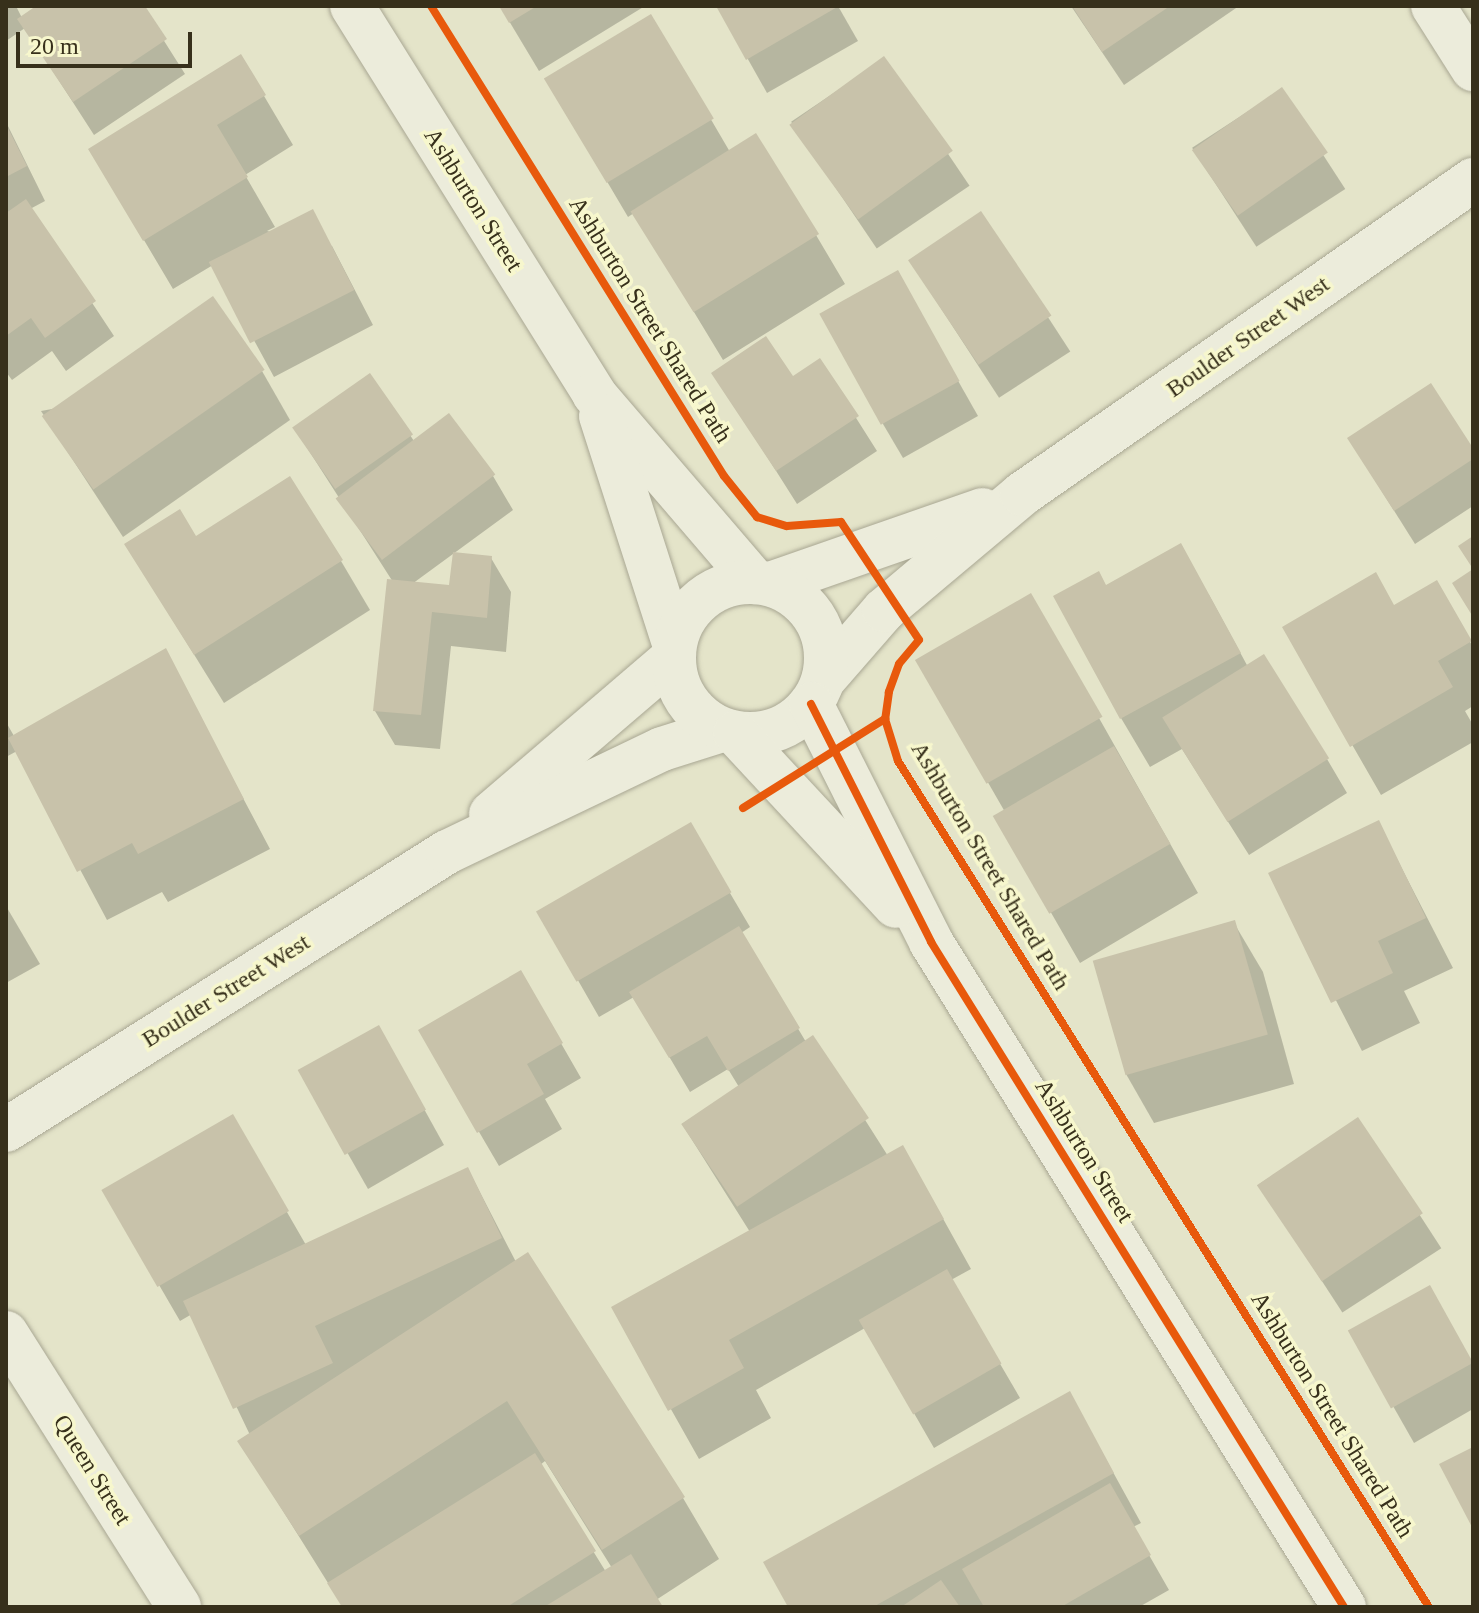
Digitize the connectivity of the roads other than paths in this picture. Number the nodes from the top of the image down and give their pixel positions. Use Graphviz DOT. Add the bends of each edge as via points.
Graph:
graph roads {
  1 [pos="352,6"];
  2 [pos="1433,6"];
  3 [pos="1473,69"];
  4 [pos="1473,180"];
  5 [pos="594,394"];
  6 [pos="1022,494"];
  7 [pos="762,583"];
  8 [pos="674,651"];
  9 [pos="817,691"];
  10 [pos="729,732"];
  11 [pos="447,852"];
  12 [pos="931,942"];
  13 [pos="6,1130"];
  14 [pos="6,1333"];
  15 [pos="179,1607"];
  16 [pos="1344,1607"];
  1 -- 5 [label="street, Ashburton Street"];
  2 -- 3 [label="street"];
  4 -- 6 [label="street, Boulder Street West"];
  5 -- 7 [label="street, Ashburton Street"];
  5 -- 8 [label="street, Ashburton Street"];
  6 -- 7 [label="street, Boulder Street West"];
  6 -- 9 [label="street, Boulder Street West" via="884,610"];
  7 -- 8 [label="street" via="732,583 704,598 682,622"];
  7 -- 9 [label="street" via="805,604 816,620 824,639"];
  8 -- 10 [label="street" via="687,701"];
  8 -- 11 [label="street, Boulder Street West"];
  9 -- 10 [label="street" via="777,730"];
  9 -- 12 [label="street, Ashburton Street"];
  10 -- 11 [label="street, Boulder Street West" via="662,749"];
  10 -- 12 [label="street, Ashburton Street"];
  11 -- 13 [label="street, Boulder Street West"];
  12 -- 16 [label="street, Ashburton Street"];
  14 -- 15 [label="street, Queen Street"];
}
